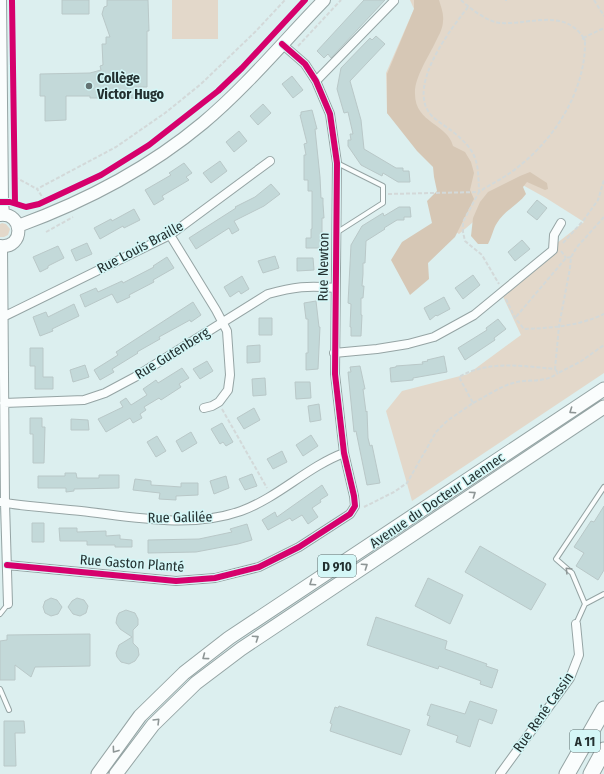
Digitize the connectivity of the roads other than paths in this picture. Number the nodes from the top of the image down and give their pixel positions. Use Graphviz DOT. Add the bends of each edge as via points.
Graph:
graph roads {
  1 [pos="0,0"];
  2 [pos="324,0"];
  3 [pos="394,1"];
  4 [pos="282,44"];
  5 [pos="1,46"];
  6 [pos="316,81"];
  7 [pos="1,113"];
  8 [pos="270,161"];
  9 [pos="337,163"];
  10 [pos="2,215"];
  11 [pos="561,223"];
  12 [pos="18,226"];
  13 [pos="336,233"];
  14 [pos="170,235"];
  15 [pos="1,247"];
  16 [pos="335,288"];
  17 [pos="2,317"];
  18 [pos="222,322"];
  19 [pos="334,354"];
  20 [pos="604,389"];
  21 [pos="4,403"];
  22 [pos="604,407"];
  23 [pos="204,408"];
  24 [pos="344,453"];
  25 [pos="604,486"];
  26 [pos="3,502"];
  27 [pos="355,506"];
  28 [pos="7,565"];
  29 [pos="3,575"];
  30 [pos="604,594"];
  31 [pos="8,604"];
  32 [pos="586,604"];
  33 [pos="0,614"];
  34 [pos="576,624"];
  35 [pos="0,689"];
  36 [pos="604,709"];
  37 [pos="9,710"];
  38 [pos="604,750"];
  39 [pos="98,774"];
  40 [pos="116,774"];
  41 [pos="500,774"];
  42 [pos="567,774"];
  43 [pos="591,774"];
  1 -- 5 [label="main road"];
  2 -- 4 [label="main road"];
  3 -- 6 [label="street"];
  4 -- 6 [label="street, Rue Newton" via="305,64"];
  4 -- 12 [label="main road" via="202,123 157,157 100,191"];
  5 -- 7 [label="main road"];
  6 -- 9 [label="street, Rue Newton" via="330,114"];
  7 -- 10 [label="main road"];
  8 -- 14 [label="street, Rue Louis Braille"];
  9 -- 13 [label="street, Rue Newton"];
  9 -- 13 [label="lane" via="383,186 383,203"];
  10 -- 12 [label="main road" via="11,217"];
  11 -- 19 [label="street" via="554,235 552,250 474,314 434,337 408,344"];
  12 -- 15 [label="main road" via="16,240"];
  13 -- 16 [label="street, Rue Newton"];
  14 -- 17 [label="street, Rue Louis Braille"];
  14 -- 18 [label="street"];
  15 -- 17 [label="street"];
  16 -- 18 [label="street, Rue Gutenberg" via="306,286 281,290 268,294"];
  16 -- 19 [label="street, Rue Newton"];
  17 -- 21 [label="street"];
  18 -- 21 [label="street, Rue Gutenberg" via="105,393 84,400"];
  18 -- 23 [label="street" via="227,331 230,374 228,390 219,402"];
  19 -- 24 [label="street, Rue Newton"];
  20 -- 39 [label="main road, Avenue du Docteur Laennec / D 910, one-way" via="229,638 189,668 140,716"];
  21 -- 26 [label="street"];
  40 -- 22 [label="main road, Avenue du Docteur Laennec / D 910, one-way" via="153,725 196,683 240,649"];
  24 -- 26 [label="street, Rue Galilée" via="330,458 272,496 241,511 219,516 198,519 152,519"];
  24 -- 27 [label="street, Rue Newton"];
  32 -- 25 [label="lane, one-way" via="572,573 556,558"];
  26 -- 28 [label="street"];
  27 -- 28 [label="street, Rue Gaston Planté" via="350,514 299,547 259,567 215,578 176,581"];
  28 -- 29 [label="street"];
  29 -- 31 [label="street"];
  30 -- 32 [label="lane"];
  31 -- 33 [label="lane"];
  32 -- 34 [label="lane"];
  34 -- 41 [label="street, Rue René Cassin" via="579,655 570,678"];
  35 -- 37 [label="lane"];
  36 -- 42 [label="highway, A 11"];
  38 -- 43 [label="highway, A 11"];
}
